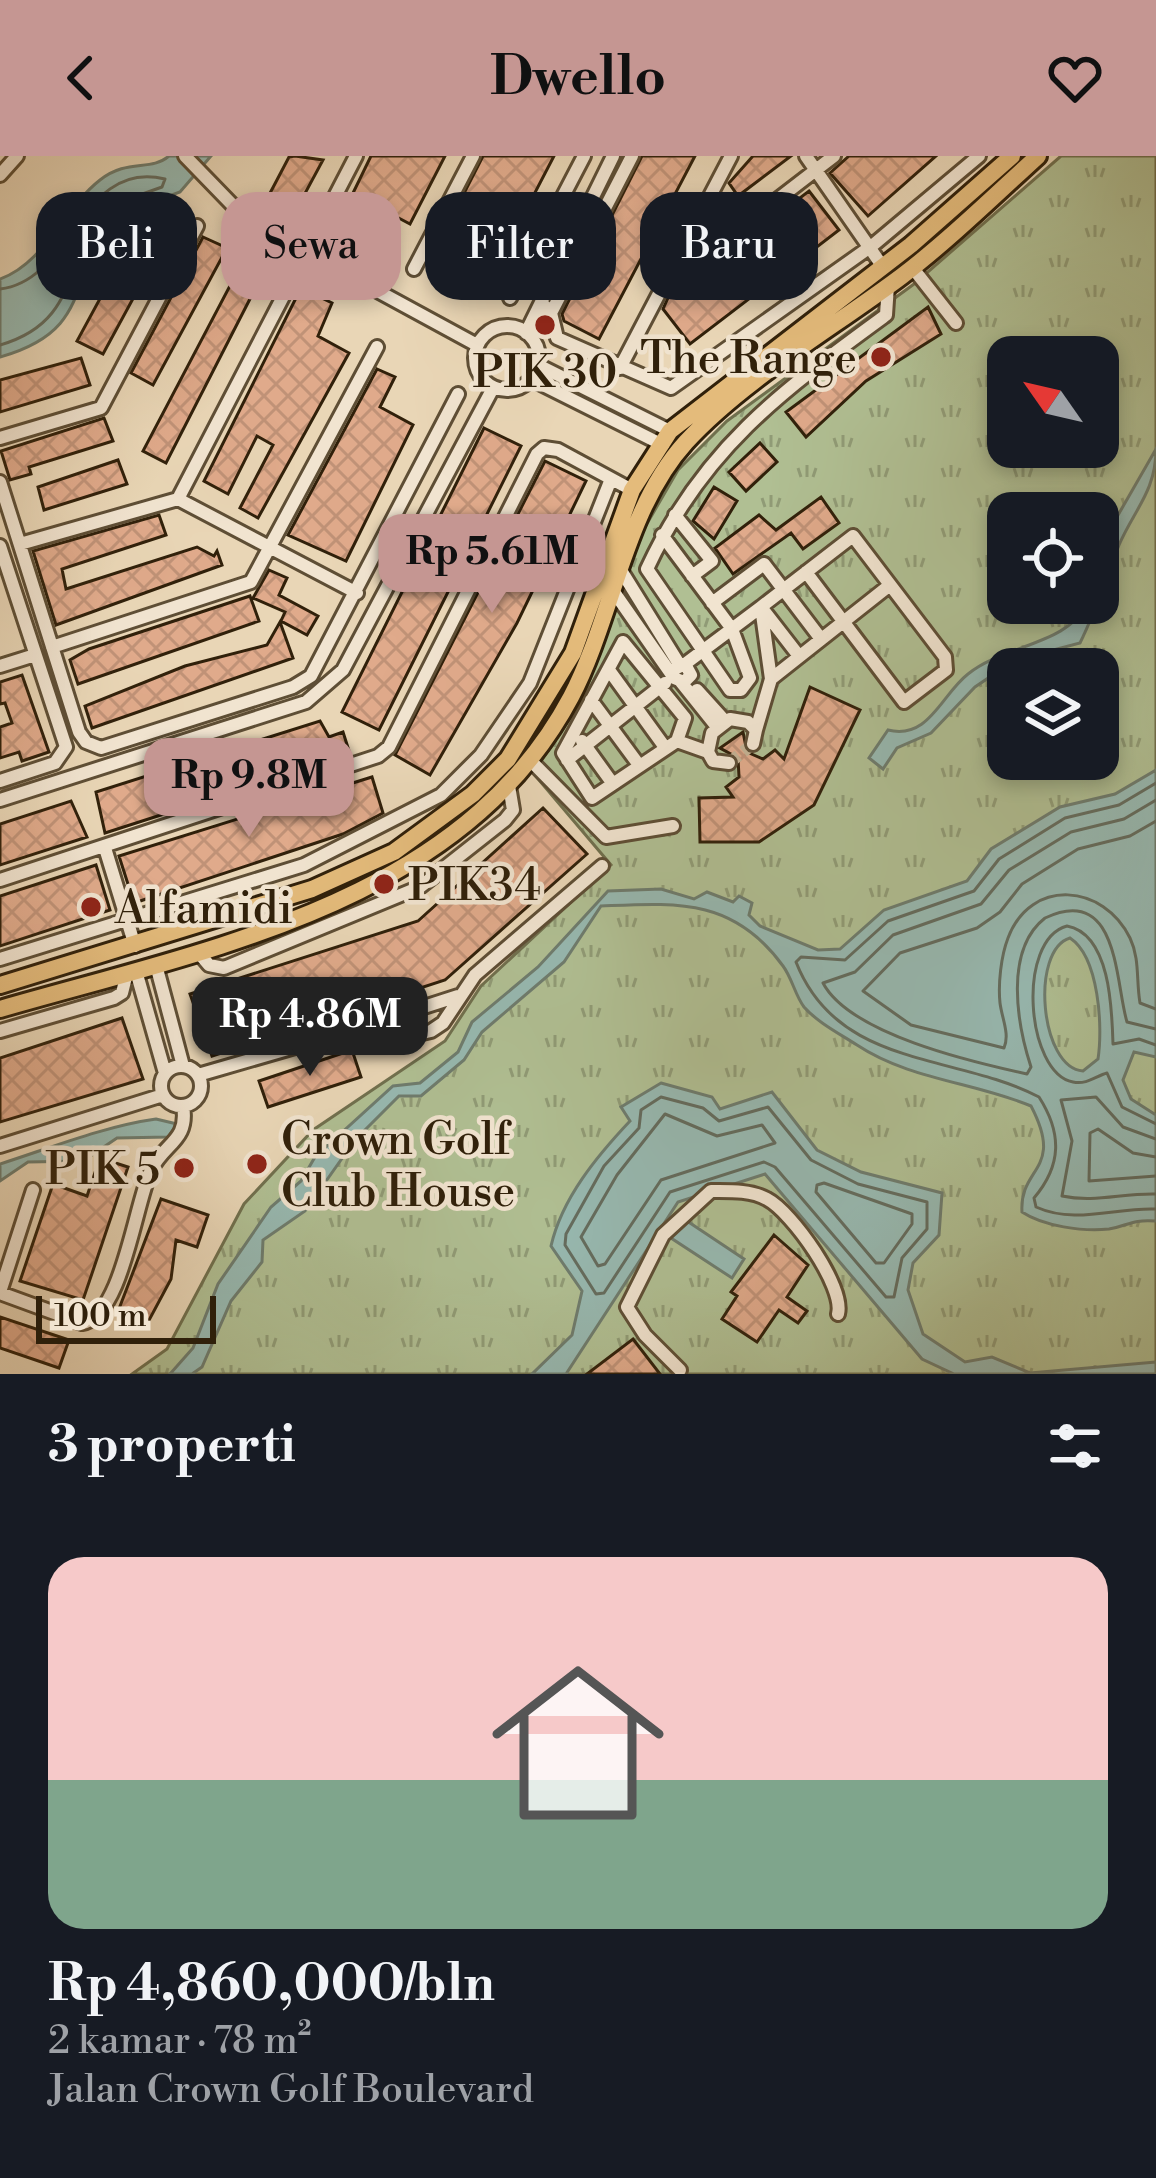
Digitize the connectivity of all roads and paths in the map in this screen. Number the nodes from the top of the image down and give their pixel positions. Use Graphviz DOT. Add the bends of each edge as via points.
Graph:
graph roads {
  1 [pos="16,156"];
  2 [pos="185,156"];
  3 [pos="356,156"];
  4 [pos="473,156"];
  5 [pos="584,156"];
  6 [pos="613,156"];
  7 [pos="632,156"];
  8 [pos="731,156"];
  9 [pos="806,156"];
  10 [pos="834,156"];
  11 [pos="979,156"];
  12 [pos="1012,156"];
  13 [pos="1038,156"];
  14 [pos="817,171"];
  15 [pos="0,175"];
  16 [pos="221,192"];
  17 [pos="337,192"];
  18 [pos="565,192"];
  19 [pos="712,192"];
  20 [pos="789,192"];
  21 [pos="873,245"];
  22 [pos="912,267"];
  23 [pos="414,268"];
  24 [pos="886,276"];
  25 [pos="158,300"];
  26 [pos="281,300"];
  27 [pos="393,300"];
  28 [pos="655,300"];
  29 [pos="541,302"];
  30 [pos="551,313"];
  31 [pos="956,323"];
  32 [pos="526,333"];
  33 [pos="478,345"];
  34 [pos="377,346"];
  35 [pos="538,365"];
  36 [pos="620,368"];
  37 [pos="531,380"];
  38 [pos="494,388"];
  39 [pos="458,394"];
  40 [pos="0,437"];
  41 [pos="665,438"];
  42 [pos="687,440"];
  43 [pos="611,479"];
  44 [pos="0,482"];
  45 [pos="632,490"];
  46 [pos="178,500"];
  47 [pos="675,514"];
  48 [pos="662,535"];
  49 [pos="20,544"];
  50 [pos="270,548"];
  51 [pos="0,549"];
  52 [pos="622,572"];
  53 [pos="806,572"];
  54 [pos="692,576"];
  55 [pos="890,585"];
  56 [pos="783,590"];
  57 [pos="614,592"];
  58 [pos="357,593"];
  59 [pos="712,603"];
  60 [pos="760,607"];
  61 [pos="843,622"];
  62 [pos="732,629"];
  63 [pos="821,639"];
  64 [pos="52,646"];
  65 [pos="701,651"];
  66 [pos="35,655"];
  67 [pos="799,656"];
  68 [pos="0,666"];
  69 [pos="608,670"];
  70 [pos="680,673"];
  71 [pos="770,679"];
  72 [pos="662,687"];
  73 [pos="591,700"];
  74 [pos="636,706"];
  75 [pos="721,724"];
  76 [pos="610,726"];
  77 [pos="575,729"];
  78 [pos="671,744"];
  79 [pos="585,746"];
  80 [pos="708,752"];
  81 [pos="530,760"];
  82 [pos="567,760"];
  83 [pos="730,764"];
  84 [pos="639,765"];
  85 [pos="466,773"];
  86 [pos="0,781"];
  87 [pos="613,784"];
  88 [pos="473,794"];
  89 [pos="0,800"];
  90 [pos="673,826"];
  91 [pos="105,848"];
  92 [pos="602,866"];
  93 [pos="291,869"];
  94 [pos="0,880"];
  95 [pos="318,886"];
  96 [pos="126,917"];
  97 [pos="135,946"];
  98 [pos="0,959"];
  99 [pos="156,965"];
  100 [pos="132,972"];
  101 [pos="0,985"];
  102 [pos="458,996"];
  103 [pos="0,1009"];
  104 [pos="364,1027"];
  105 [pos="0,1031"];
  106 [pos="184,1066"];
  107 [pos="166,1073"];
  108 [pos="198,1075"];
  109 [pos="163,1095"];
  110 [pos="183,1106"];
  111 [pos="0,1146"];
  112 [pos="33,1190"];
  113 [pos="0,1293"];
  114 [pos="838,1314"];
  115 [pos="680,1370"];
  1 -- 15 [label="street"];
  2 -- 16 [label="street"];
  3 -- 17 [label="street"];
  4 -- 23 [label="street"];
  5 -- 18 [label="street"];
  6 -- 29 [label="street"];
  7 -- 30 [label="street"];
  8 -- 19 [label="street"];
  9 -- 14 [label="street"];
  10 -- 14 [label="street"];
  11 -- 21 [label="street"];
  12 -- 24 [label="main road"];
  13 -- 22 [label="main road"];
  14 -- 20 [label="street"];
  14 -- 21 [label="street"];
  21 -- 24 [label="street"];
  21 -- 36 [label="street" via="677,386"];
  22 -- 24 [label="main road"];
  22 -- 31 [label="street"];
  24 -- 41 [label="main road"];
  24 -- 42 [label="main road"];
  24 -- 47 [label="street" via="886,315 776,396 717,453"];
  25 -- 40 [label="street" via="101,408"];
  26 -- 46 [label="street"];
  27 -- 33 [label="street"];
  28 -- 36 [label="street"];
  29 -- 30 [label="street"];
  29 -- 32 [label="street"];
  30 -- 36 [label="street" via="557,338"];
  32 -- 33 [label="street" via="499,327"];
  32 -- 35 [label="street"];
  33 -- 38 [label="street" via="475,365"];
  34 -- 50 [label="street"];
  35 -- 37 [label="street"];
  35 -- 41 [label="street"];
  37 -- 38 [label="street"];
  37 -- 41 [label="street"];
  38 -- 89 [label="street" via="328,688 306,702"];
  39 -- 58 [label="street"];
  41 -- 42 [label="street"];
  41 -- 45 [label="main road"];
  42 -- 52 [label="main road" via="660,479"];
  43 -- 45 [label="street"];
  43 -- 85 [label="street" via="530,683"];
  43 -- 91 [label="street" via="558,450 537,454 384,752"];
  44 -- 49 [label="street"];
  45 -- 88 [label="main road" via="573,653 508,760"];
  46 -- 49 [label="street"];
  46 -- 50 [label="street"];
  47 -- 48 [label="street"];
  47 -- 54 [label="street" via="712,561"];
  48 -- 54 [label="street"];
  48 -- 65 [label="street" via="646,572"];
  49 -- 64 [label="street"];
  50 -- 58 [label="street"];
  50 -- 64 [label="street" via="242,589"];
  51 -- 66 [label="street"];
  52 -- 57 [label="main road"];
  52 -- 70 [label="street"];
  53 -- 55 [label="street" via="853,536"];
  53 -- 56 [label="street"];
  53 -- 61 [label="street"];
  54 -- 59 [label="street"];
  55 -- 61 [label="street"];
  55 -- 61 [label="street" via="945,657 946,670 904,702"];
  56 -- 59 [label="street" via="764,564"];
  56 -- 60 [label="street"];
  56 -- 63 [label="street"];
  57 -- 70 [label="street"];
  57 -- 81 [label="main road" via="570,699"];
  58 -- 64 [label="street" via="323,660 293,687 101,748 80,732"];
  59 -- 62 [label="street"];
  60 -- 62 [label="street"];
  60 -- 67 [label="street"];
  60 -- 71 [label="street"];
  61 -- 63 [label="street"];
  62 -- 65 [label="street"];
  62 -- 65 [label="street" via="750,678 741,690 730,690"];
  63 -- 67 [label="street"];
  65 -- 70 [label="street"];
  66 -- 68 [label="street"];
  66 -- 86 [label="street" via="63,756"];
  67 -- 71 [label="street"];
  69 -- 72 [label="street" via="622,642"];
  69 -- 73 [label="street"];
  69 -- 74 [label="street"];
  70 -- 72 [label="street"];
  70 -- 75 [label="street"];
  71 -- 75 [label="street" via="754,737 743,720"];
  72 -- 74 [label="street"];
  72 -- 78 [label="street" via="685,718"];
  73 -- 76 [label="street"];
  73 -- 77 [label="street"];
  74 -- 76 [label="street"];
  74 -- 78 [label="street"];
  75 -- 80 [label="street"];
  76 -- 79 [label="street"];
  76 -- 84 [label="street"];
  77 -- 79 [label="street"];
  77 -- 82 [label="street"];
  78 -- 80 [label="street"];
  78 -- 84 [label="street"];
  79 -- 82 [label="street"];
  79 -- 87 [label="street"];
  80 -- 83 [label="street"];
  81 -- 90 [label="street" via="606,837"];
  81 -- 99 [label="main road" via="450,841 410,866"];
  82 -- 87 [label="street" via="590,798"];
  84 -- 87 [label="street"];
  85 -- 88 [label="street"];
  85 -- 93 [label="street" via="441,795"];
  88 -- 95 [label="main road" via="394,852"];
  91 -- 94 [label="street"];
  91 -- 96 [label="street"];
  92 -- 102 [label="street"];
  93 -- 95 [label="street"];
  93 -- 96 [label="street"];
  95 -- 97 [label="main road"];
  96 -- 97 [label="street"];
  96 -- 98 [label="street"];
  97 -- 101 [label="main road"];
  99 -- 100 [label="main road"];
  99 -- 106 [label="street"];
  100 -- 103 [label="main road"];
  100 -- 105 [label="street" via="114,998"];
  100 -- 107 [label="street"];
  102 -- 104 [label="street"];
  102 -- 104 [label="street" via="443,1023 412,1038"];
  104 -- 108 [label="street"];
  106 -- 107 [label="street"];
  106 -- 108 [label="street"];
  107 -- 109 [label="street"];
  108 -- 110 [label="street" via="200,1091"];
  109 -- 110 [label="street"];
  109 -- 111 [label="street"];
  110 -- 113 [label="street" via="182,1136 149,1174 101,1315 82,1323"];
  112 -- 113 [label="street"];
  114 -- 115 [label="street" via="834,1284 788,1214 765,1197 712,1191 663,1235 626,1306"];
}
